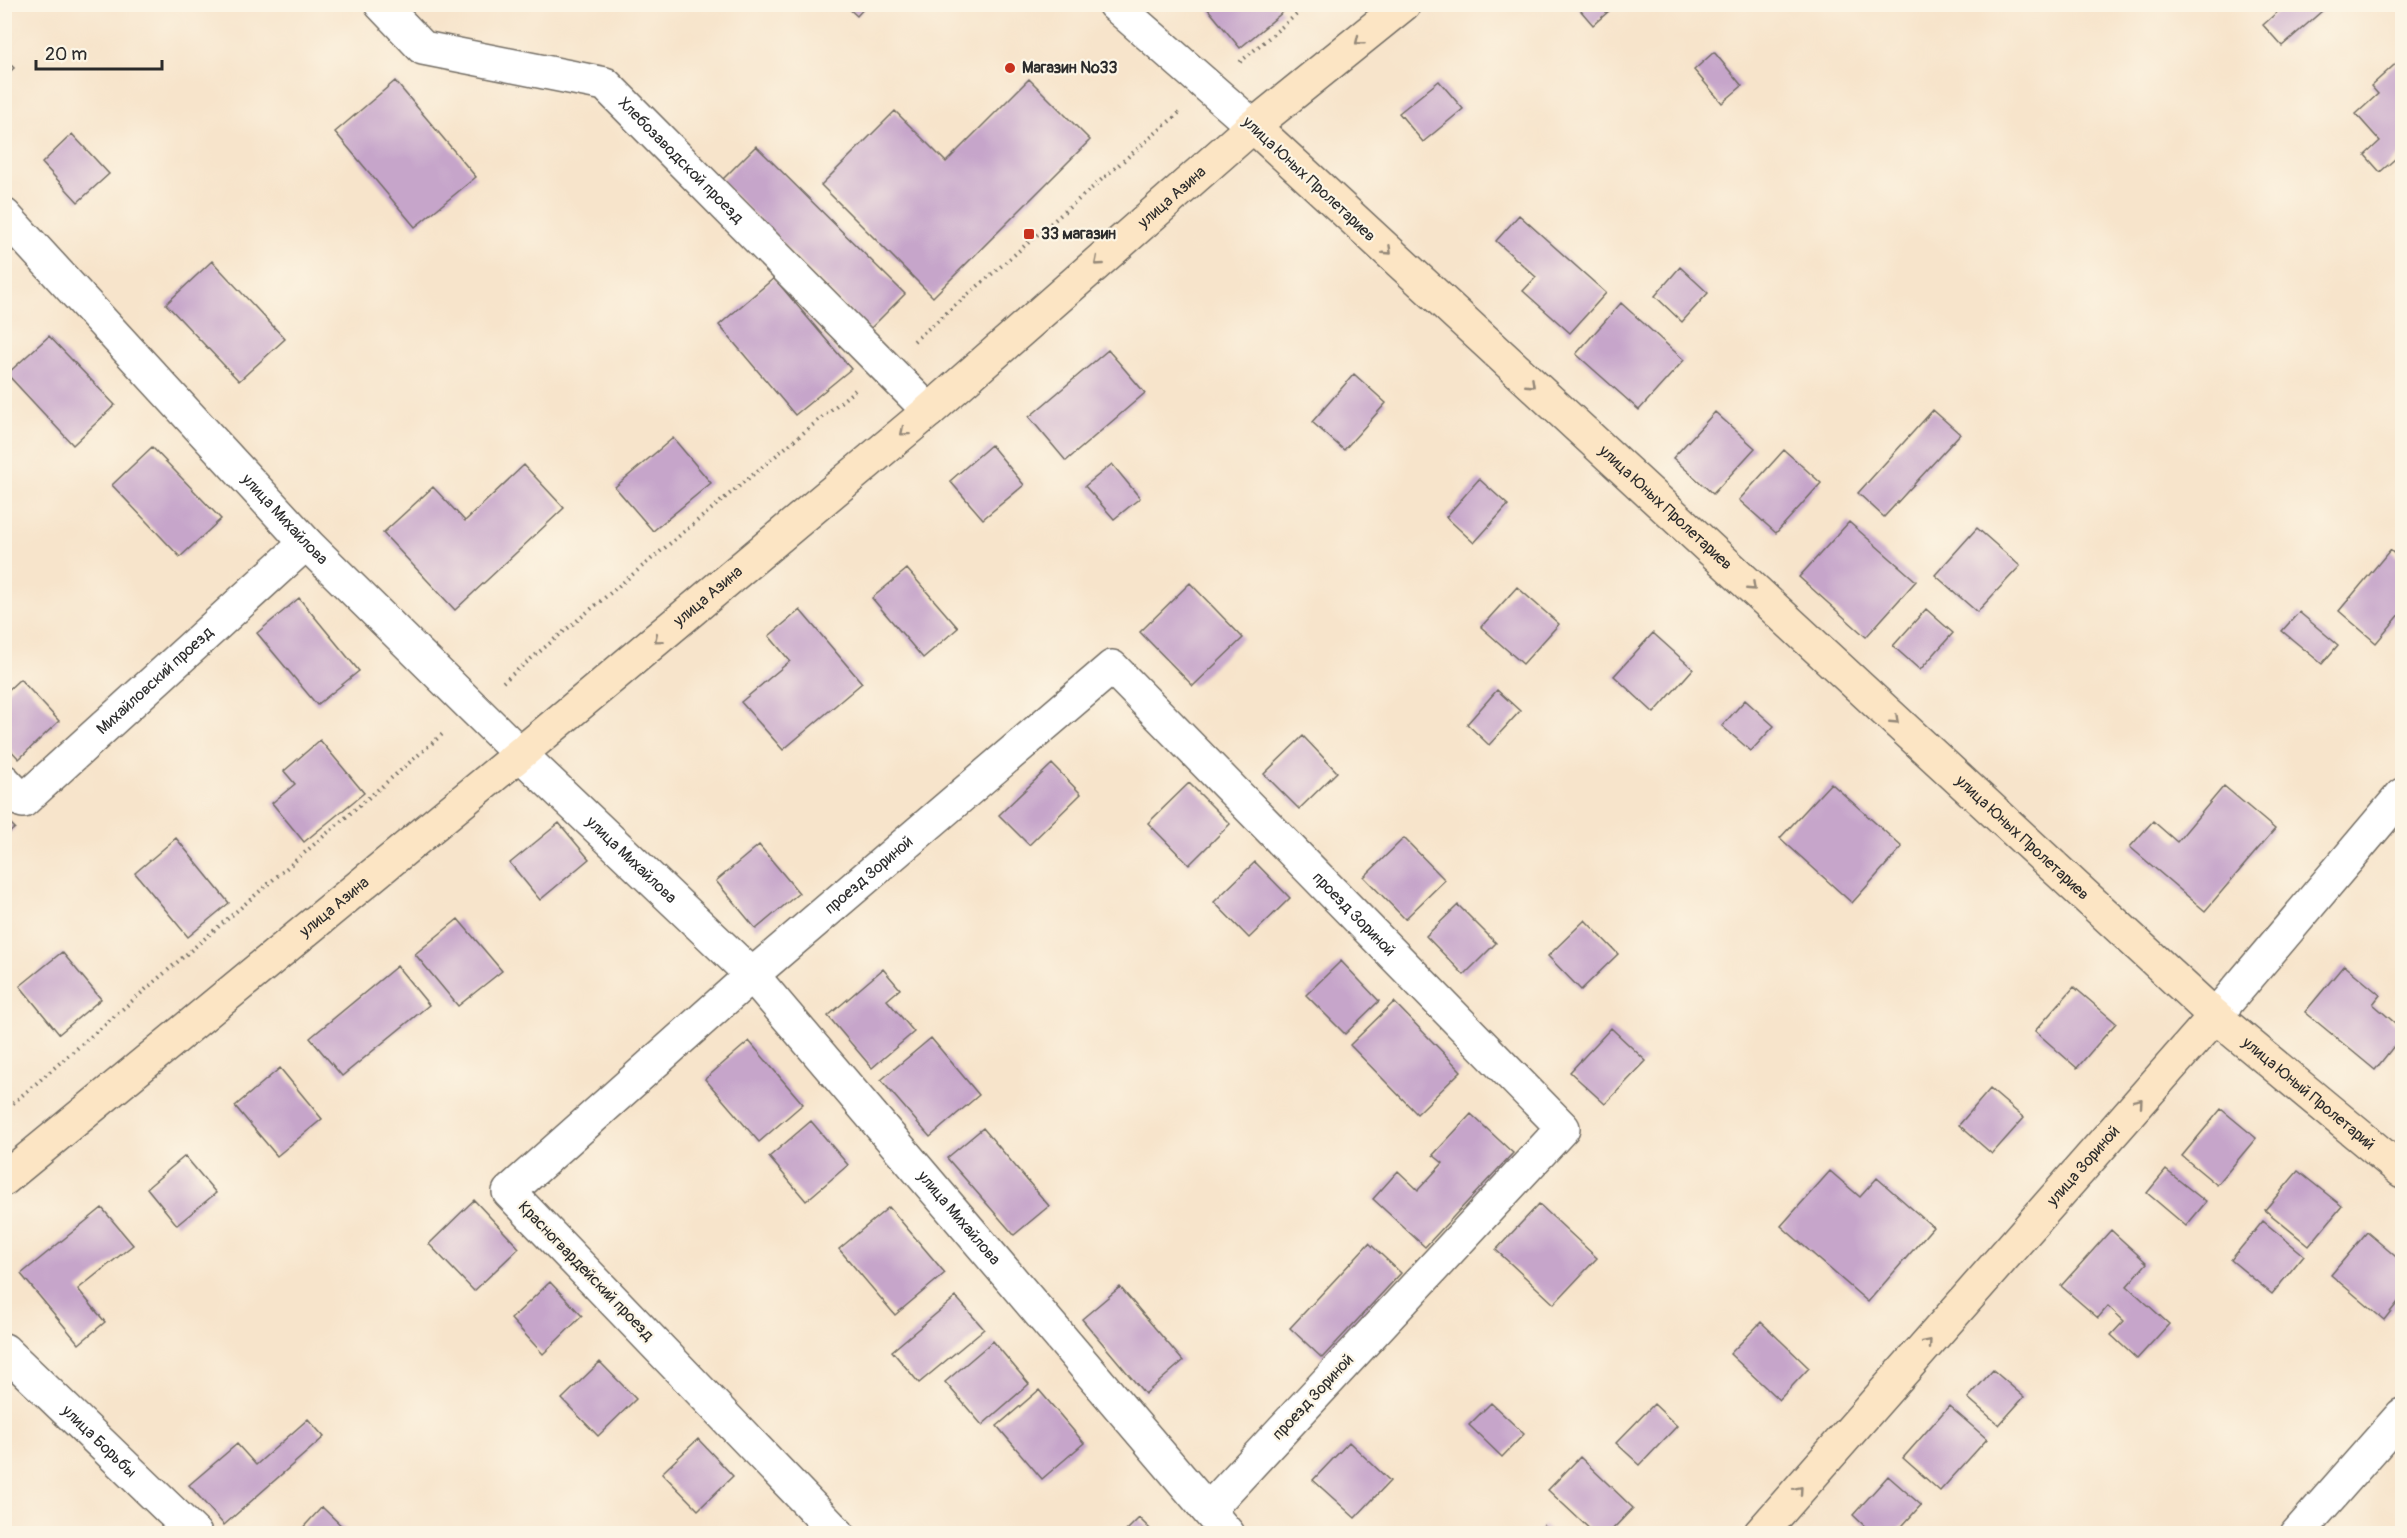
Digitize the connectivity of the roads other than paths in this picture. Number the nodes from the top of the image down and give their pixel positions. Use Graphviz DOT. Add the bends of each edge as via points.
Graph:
graph roads {
  1 [pos="381,4"];
  2 [pos="1114,4"];
  3 [pos="1404,4"];
  4 [pos="1253,126"];
  5 [pos="4,215"];
  6 [pos="929,411"];
  7 [pos="306,543"];
  8 [pos="520,754"];
  9 [pos="4,781"];
  10 [pos="2403,795"];
  11 [pos="752,975"];
  12 [pos="2215,1016"];
  13 [pos="2403,1171"];
  14 [pos="4,1179"];
  15 [pos="4,1350"];
  16 [pos="2403,1415"];
  17 [pos="1218,1522"];
  18 [pos="195,1533"];
  19 [pos="838,1533"];
  20 [pos="1760,1533"];
  21 [pos="2297,1533"];
  1 -- 6 [label="street, Хлебозаводской проезд" via="423,48 605,84"];
  2 -- 4 [label="street, улица Юных Пролетариев"];
  3 -- 4 [label="main road, улица Азина, one-way"];
  4 -- 6 [label="main road, улица Азина, one-way"];
  4 -- 12 [label="main road, улица Юных Пролетариев, one-way"];
  5 -- 7 [label="street, улица Михайлова"];
  6 -- 8 [label="main road, улица Азина, one-way"];
  7 -- 8 [label="street, улица Михайлова"];
  7 -- 9 [label="street, Михайловский проезд" via="23,801"];
  8 -- 11 [label="street, улица Михайлова"];
  8 -- 14 [label="main road, улица Азина"];
  10 -- 12 [label="street, улица Зориной"];
  11 -- 17 [label="street, улица Михайлова"];
  11 -- 17 [label="street, проезд Зориной" via="1112,666 1563,1128"];
  11 -- 19 [label="street, Красногвардейский проезд" via="510,1192"];
  12 -- 13 [label="main road, улица Юный Пролетарий"];
  20 -- 12 [label="main road, улица Зориной, one-way"];
  15 -- 18 [label="street, улица Борьбы"];
  16 -- 21 [label="street"];
}
